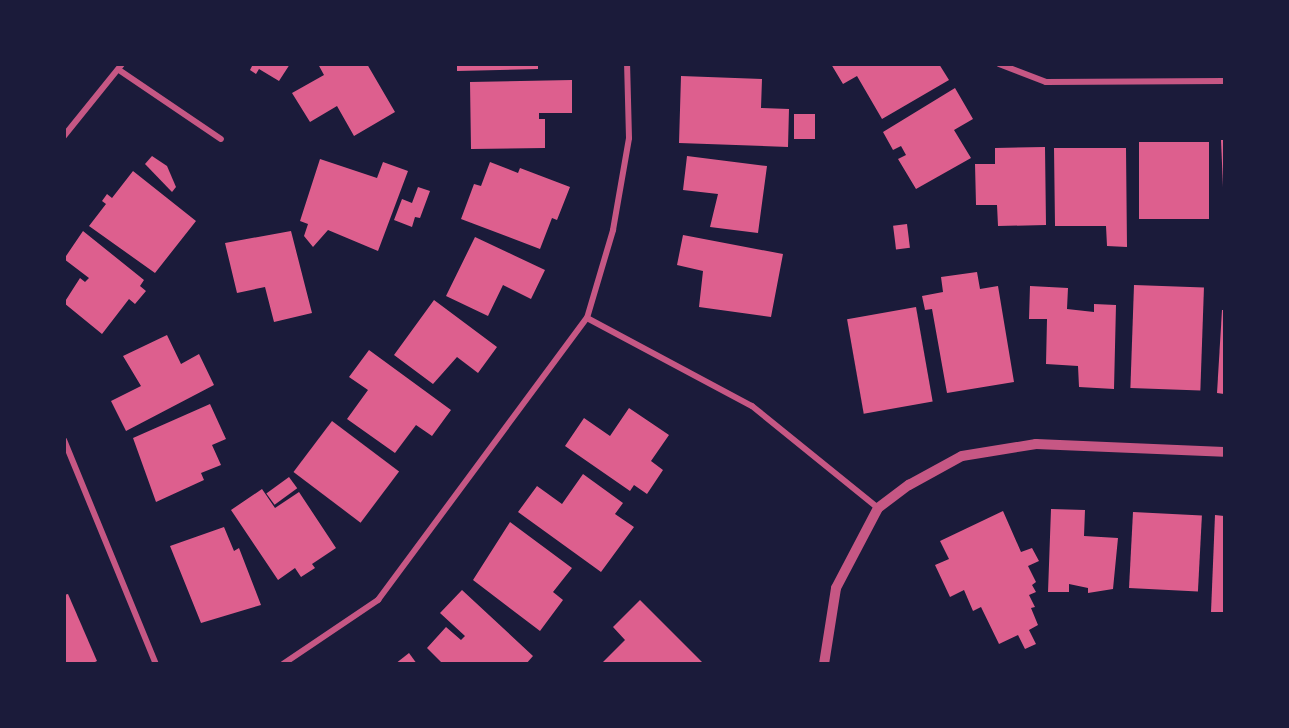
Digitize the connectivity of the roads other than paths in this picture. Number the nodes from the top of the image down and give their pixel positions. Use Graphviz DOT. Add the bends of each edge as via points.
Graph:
graph roads {
  1 [pos="627,64"];
  2 [pos="999,64"];
  3 [pos="121,67"];
  4 [pos="1224,81"];
  5 [pos="64,136"];
  6 [pos="221,140"];
  7 [pos="586,318"];
  8 [pos="64,440"];
  9 [pos="1224,452"];
  10 [pos="878,508"];
  11 [pos="156,663"];
  12 [pos="283,663"];
  13 [pos="824,663"];
  1 -- 7 [label="street" via="629,138 613,230"];
  2 -- 4 [label="street" via="1046,82"];
  3 -- 5 [label="street"];
  3 -- 6 [label="street"];
  7 -- 10 [label="street" via="752,406"];
  7 -- 12 [label="street" via="378,600"];
  8 -- 11 [label="street"];
  9 -- 10 [label="street" via="1036,444 994,448 962,456 909,485"];
  10 -- 13 [label="street" via="836,588"];
}
